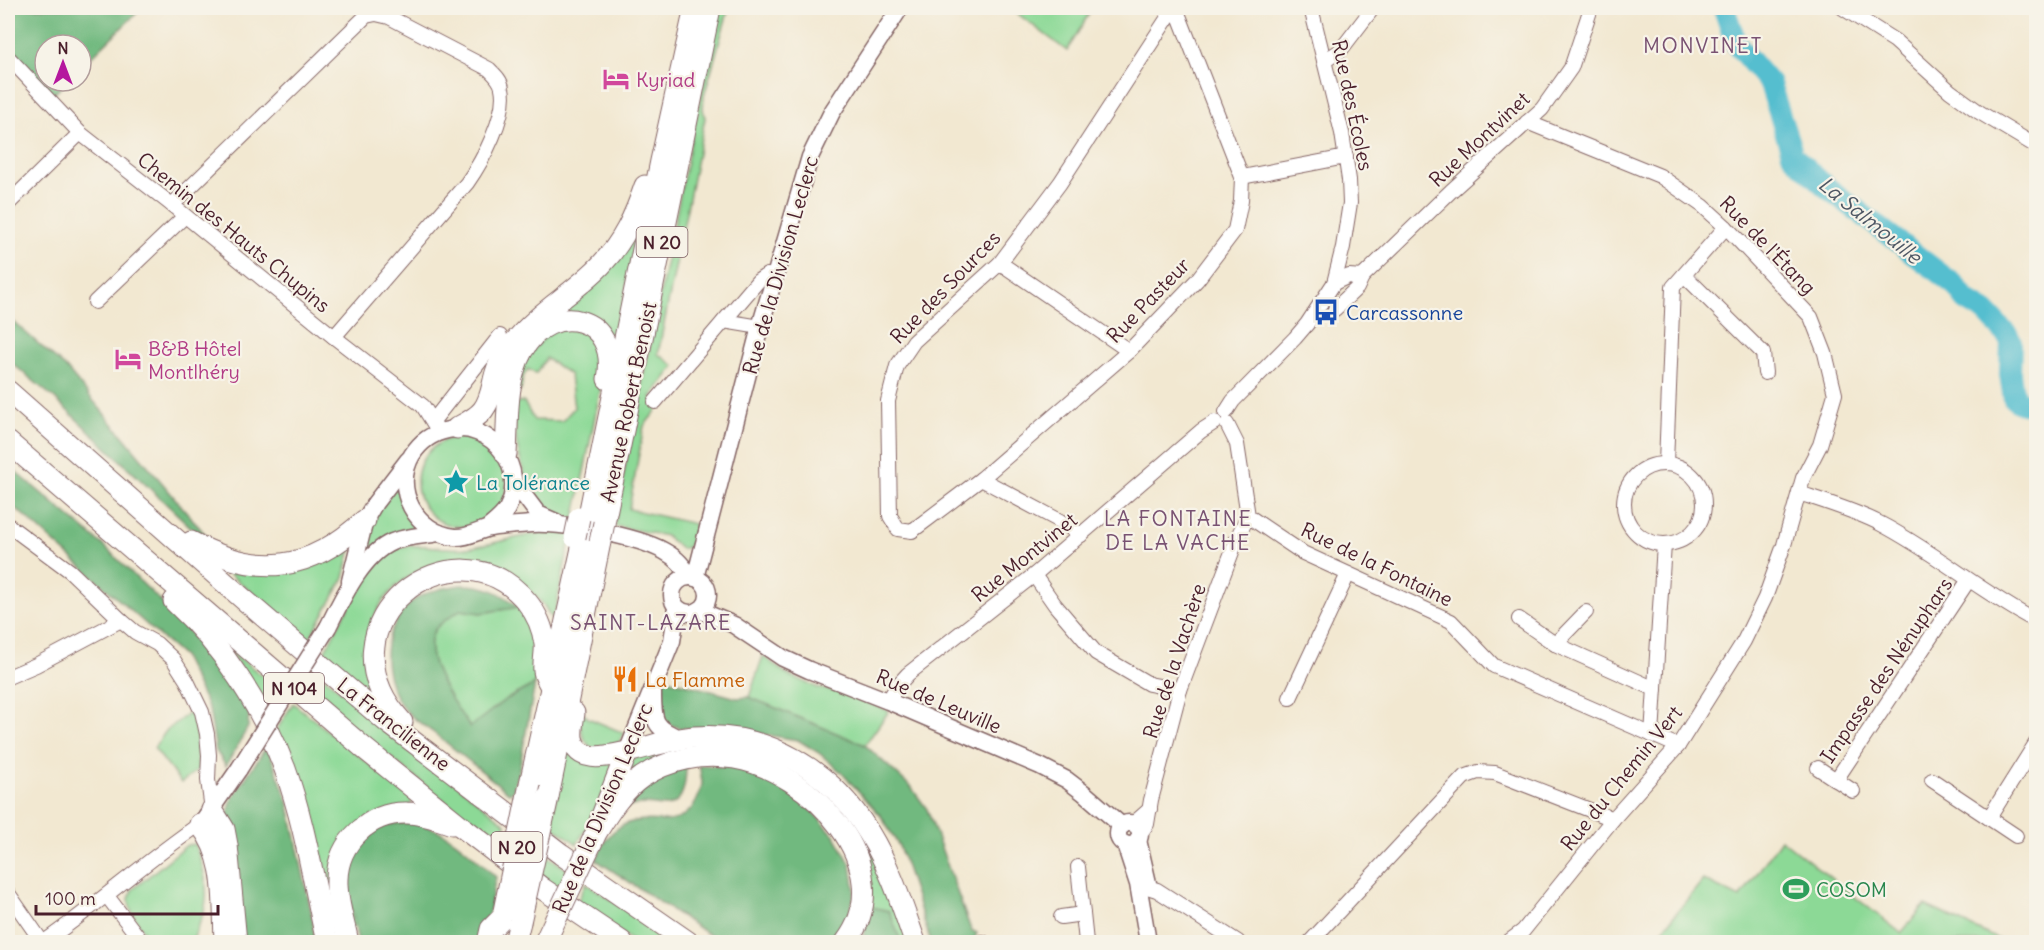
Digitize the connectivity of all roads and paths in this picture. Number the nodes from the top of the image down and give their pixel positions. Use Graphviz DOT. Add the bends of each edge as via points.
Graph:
graph roads {
  1 [pos="695,8"];
  2 [pos="710,8"];
  3 [pos="900,8"];
  4 [pos="1175,8"];
  5 [pos="1311,8"];
  6 [pos="1373,8"];
  7 [pos="1591,8"];
  8 [pos="1843,8"];
  9 [pos="377,11"];
  10 [pos="8,57"];
  11 [pos="1324,61"];
  12 [pos="1527,122"];
  13 [pos="80,133"];
  14 [pos="2037,146"];
  15 [pos="1346,157"];
  16 [pos="662,161"];
  17 [pos="1242,177"];
  18 [pos="8,204"];
  19 [pos="172,205"];
  20 [pos="185,216"];
  21 [pos="1726,227"];
  22 [pos="1000,263"];
  23 [pos="1684,275"];
  24 [pos="774,276"];
  25 [pos="1362,278"];
  26 [pos="1334,283"];
  27 [pos="95,302"];
  28 [pos="1335,309"];
  29 [pos="724,321"];
  30 [pos="760,327"];
  31 [pos="500,336"];
  32 [pos="334,337"];
  33 [pos="1129,351"];
  34 [pos="1765,373"];
  35 [pos="8,392"];
  36 [pos="655,402"];
  37 [pos="1223,419"];
  38 [pos="443,427"];
  39 [pos="8,442"];
  40 [pos="506,454"];
  41 [pos="412,455"];
  42 [pos="1666,463"];
  43 [pos="981,479"];
  44 [pos="513,481"];
  45 [pos="1799,493"];
  46 [pos="1248,516"];
  47 [pos="153,518"];
  48 [pos="365,520"];
  49 [pos="8,525"];
  50 [pos="488,528"];
  51 [pos="585,529"];
  52 [pos="898,529"];
  53 [pos="439,533"];
  54 [pos="1081,535"];
  55 [pos="705,543"];
  56 [pos="1664,544"];
  57 [pos="129,546"];
  58 [pos="670,555"];
  59 [pos="1348,574"];
  60 [pos="1034,575"];
  61 [pos="1968,581"];
  62 [pos="694,583"];
  63 [pos="348,586"];
  64 [pos="689,610"];
  65 [pos="1586,612"];
  66 [pos="1519,619"];
  67 [pos="121,620"];
  68 [pos="2037,621"];
  69 [pos="734,625"];
  70 [pos="1555,644"];
  71 [pos="8,677"];
  72 [pos="555,682"];
  73 [pos="653,686"];
  74 [pos="1655,689"];
  75 [pos="1180,690"];
  76 [pos="1290,698"];
  77 [pos="888,701"];
  78 [pos="1653,735"];
  79 [pos="682,739"];
  80 [pos="2037,743"];
  81 [pos="1678,746"];
  82 [pos="627,752"];
  83 [pos="433,756"];
  84 [pos="1818,768"];
  85 [pos="1836,780"];
  86 [pos="1932,780"];
  87 [pos="1853,791"];
  88 [pos="206,817"];
  89 [pos="1989,818"];
  90 [pos="1613,819"];
  91 [pos="462,827"];
  92 [pos="596,833"];
  93 [pos="1132,833"];
  94 [pos="2016,836"];
  95 [pos="1078,867"];
  96 [pos="1143,885"];
  97 [pos="8,893"];
  98 [pos="107,896"];
  99 [pos="1083,914"];
  100 [pos="509,917"];
  101 [pos="1061,917"];
  102 [pos="43,942"];
  103 [pos="142,942"];
  104 [pos="225,942"];
  105 [pos="236,942"];
  106 [pos="327,942"];
  107 [pos="348,942"];
  108 [pos="488,942"];
  109 [pos="497,942"];
  110 [pos="515,942"];
  111 [pos="545,942"];
  112 [pos="622,942"];
  113 [pos="688,942"];
  114 [pos="846,942"];
  115 [pos="915,942"];
  116 [pos="1086,942"];
  117 [pos="1148,942"];
  118 [pos="1238,942"];
  119 [pos="1310,942"];
  120 [pos="1508,942"];
  1 -- 16 [label="main road, Avenue Robert Benoist / N 20"];
  2 -- 51 [label="main road, Avenue Robert Benoist / N 20"];
  3 -- 24 [label="street, Rue de la Division Leclerc" via="832,112 810,157"];
  4 -- 17 [label="street, Rue Pasteur"];
  4 -- 22 [label="street, Rue des Sources" via="1060,183"];
  5 -- 11 [label="street, Rue des Écoles"];
  6 -- 11 [label="street" via="1340,51"];
  7 -- 12 [label="street, Rue Montvinet" via="1571,68 1542,109"];
  8 -- 14 [label="street" via="1895,41 1979,112"];
  9 -- 19 [label="street" via="366,16"];
  9 -- 32 [label="street" via="489,69 502,86 503,104 480,163 466,183"];
  10 -- 13 [label="street, Chemin des Hauts Chupins"];
  11 -- 15 [label="street, Rue des Écoles"];
  12 -- 21 [label="street, Rue de l'Étang" via="1660,176"];
  12 -- 25 [label="street, Rue Montvinet"];
  13 -- 18 [label="street"];
  13 -- 19 [label="street, Chemin des Hauts Chupins"];
  15 -- 17 [label="street"];
  15 -- 26 [label="street, Rue des Écoles" via="1350,203"];
  16 -- 38 [label="main road" via="647,179 634,218 602,265 535,319 512,345 498,367 483,410 472,420"];
  16 -- 51 [label="main road, Avenue Robert Benoist / N 20"];
  17 -- 33 [label="street, Rue Pasteur" via="1235,231 1197,280"];
  19 -- 20 [label="street, Chemin des Hauts Chupins"];
  20 -- 27 [label="street"];
  20 -- 32 [label="street, Chemin des Hauts Chupins"];
  21 -- 23 [label="street"];
  21 -- 45 [label="street, Rue de l'Étang" via="1811,317 1825,352 1835,394 1820,445"];
  22 -- 33 [label="street"];
  22 -- 52 [label="street, Rue des Sources" via="914,341 897,366 888,401 890,516"];
  23 -- 34 [label="street" via="1764,353"];
  23 -- 42 [label="street" via="1674,286"];
  24 -- 29 [label="street" via="767,275 758,281"];
  24 -- 30 [label="street, Rue de la Division Leclerc"];
  25 -- 26 [label="street" via="1349,276"];
  25 -- 28 [label="street, Rue Montvinet"];
  26 -- 37 [label="street, Rue Montvinet" via="1307,324 1233,401"];
  29 -- 30 [label="street"];
  29 -- 36 [label="street"];
  30 -- 55 [label="street, Rue de la Division Leclerc"];
  31 -- 38 [label="street"];
  32 -- 38 [label="street, Chemin des Hauts Chupins" via="423,406"];
  33 -- 43 [label="street, Rue Pasteur"];
  35 -- 47 [label="main road, La Francilienne / N 104"];
  37 -- 46 [label="street" via="1237,444"];
  37 -- 54 [label="street, Rue Montvinet" via="1201,431"];
  38 -- 40 [label="street" via="485,435"];
  38 -- 41 [label="street" via="423,441"];
  39 -- 57 [label="main road, La Francilienne / N 104"];
  40 -- 44 [label="street"];
  40 -- 51 [label="main road" via="508,396 522,352 534,334 552,322 585,322 605,341 609,372"];
  41 -- 48 [label="street"];
  41 -- 53 [label="street" via="404,485 407,500 414,514"];
  42 -- 56 [label="street" via="1691,474 1700,485 1704,505 1690,535"];
  42 -- 56 [label="street" via="1647,467 1632,479 1623,503 1631,527 1646,539"];
  43 -- 52 [label="street, Rue Pasteur" via="912,531"];
  43 -- 54 [label="street"];
  44 -- 50 [label="street" via="507,508"];
  44 -- 51 [label="street" via="538,514"];
  45 -- 61 [label="street" via="1879,523"];
  45 -- 81 [label="street, Rue du Chemin Vert" via="1765,598 1744,641"];
  46 -- 59 [label="street, Rue de la Fontaine" via="1303,553"];
  46 -- 75 [label="street, Rue de la Vachère"];
  47 -- 48 [label="main road" via="168,520 190,541 212,553 238,562 269,565 302,561 323,552"];
  47 -- 83 [label="main road, La Francilienne / N 104" via="386,722"];
  48 -- 63 [label="street"];
  49 -- 67 [label="street" via="70,571"];
  50 -- 51 [label="street" via="532,524"];
  50 -- 53 [label="street" via="456,537"];
  51 -- 58 [label="street" via="649,544"];
  51 -- 72 [label="main road, Avenue Robert Benoist / N 20"];
  51 -- 72 [label="main road" via="555,634"];
  53 -- 63 [label="street" via="393,541"];
  54 -- 60 [label="street, Rue Montvinet"];
  55 -- 58 [label="street" via="696,554"];
  55 -- 62 [label="street, Rue de la Division Leclerc"];
  56 -- 74 [label="street"];
  57 -- 91 [label="main road, La Francilienne / N 104"];
  57 -- 106 [label="main road" via="139,568 187,613 221,654 267,730 293,795"];
  58 -- 62 [label="street, Rue de Leuville" via="676,570"];
  59 -- 76 [label="street"];
  59 -- 78 [label="street, Rue de la Fontaine" via="1450,621 1494,666"];
  60 -- 75 [label="street" via="1096,652 1149,684"];
  60 -- 77 [label="street, Rue Montvinet" via="908,674"];
  61 -- 68 [label="street"];
  61 -- 85 [label="street, Impasse des Nénuphars"];
  62 -- 64 [label="street" via="706,602"];
  62 -- 64 [label="street, Rue de Leuville" via="673,588 672,599"];
  62 -- 69 [label="street, Rue de Leuville"];
  63 -- 88 [label="street, bridge" via="328,627"];
  64 -- 69 [label="street, Rue de Leuville"];
  64 -- 73 [label="street, Rue de la Division Leclerc"];
  65 -- 70 [label="street"];
  66 -- 70 [label="street"];
  67 -- 71 [label="street"];
  67 -- 88 [label="street" via="173,659 202,712 210,755"];
  69 -- 77 [label="street, Rue de Leuville" via="783,658"];
  70 -- 74 [label="street"];
  72 -- 82 [label="main road" via="574,706 572,736 578,750 596,757"];
  72 -- 83 [label="main road" via="539,624 527,602 507,584 483,573 454,571 424,579 392,603 378,630 374,669 386,703"];
  72 -- 100 [label="main road, Avenue Robert Benoist / N 20, bridge" via="530,784"];
  72 -- 100 [label="main road, Avenue Robert Benoist / N 20, bridge" via="548,797"];
  73 -- 79 [label="street" via="656,723 665,733"];
  73 -- 82 [label="street, Rue de la Division Leclerc"];
  74 -- 78 [label="street"];
  75 -- 93 [label="street, Rue de la Vachère" via="1147,824"];
  77 -- 93 [label="street, Rue de Leuville" via="1067,780"];
  78 -- 81 [label="street, Rue de la Fontaine"];
  79 -- 82 [label="main road"];
  79 -- 115 [label="main road" via="713,736 761,744 783,752 822,778 858,815 870,834 888,868"];
  80 -- 89 [label="street"];
  81 -- 90 [label="street, Rue du Chemin Vert"];
  82 -- 92 [label="main road, Rue de la Division Leclerc"];
  83 -- 113 [label="main road, La Francilienne / N 104" via="561,854"];
  84 -- 85 [label="street, Impasse des Nénuphars"];
  85 -- 87 [label="street, Impasse des Nénuphars"];
  86 -- 89 [label="street"];
  88 -- 98 [label="street"];
  88 -- 104 [label="main road" via="221,867"];
  88 -- 105 [label="main road" via="217,815 225,834"];
  89 -- 94 [label="street"];
  90 -- 119 [label="street" via="1495,773 1478,772 1464,777"];
  90 -- 120 [label="street, Rue du Chemin Vert" via="1523,931"];
  91 -- 107 [label="main road" via="404,813 377,819 350,840 336,880"];
  91 -- 112 [label="main road, La Francilienne / N 104"];
  92 -- 111 [label="main road, Rue de la Division Leclerc, bridge"];
  92 -- 114 [label="main road" via="627,789 669,763 717,756 746,760 771,770 824,808 855,852 863,876 864,898 859,923"];
  93 -- 96 [label="street"];
  95 -- 99 [label="street"];
  96 -- 117 [label="street" via="1149,904 1144,916"];
  96 -- 118 [label="street"];
  97 -- 102 [label="street"];
  98 -- 102 [label="street"];
  98 -- 103 [label="street"];
  99 -- 101 [label="street"];
  99 -- 116 [label="street"];
  100 -- 108 [label="main road" via="491,929"];
  100 -- 109 [label="main road, N 20"];
  100 -- 110 [label="main road, N 20"];
}
